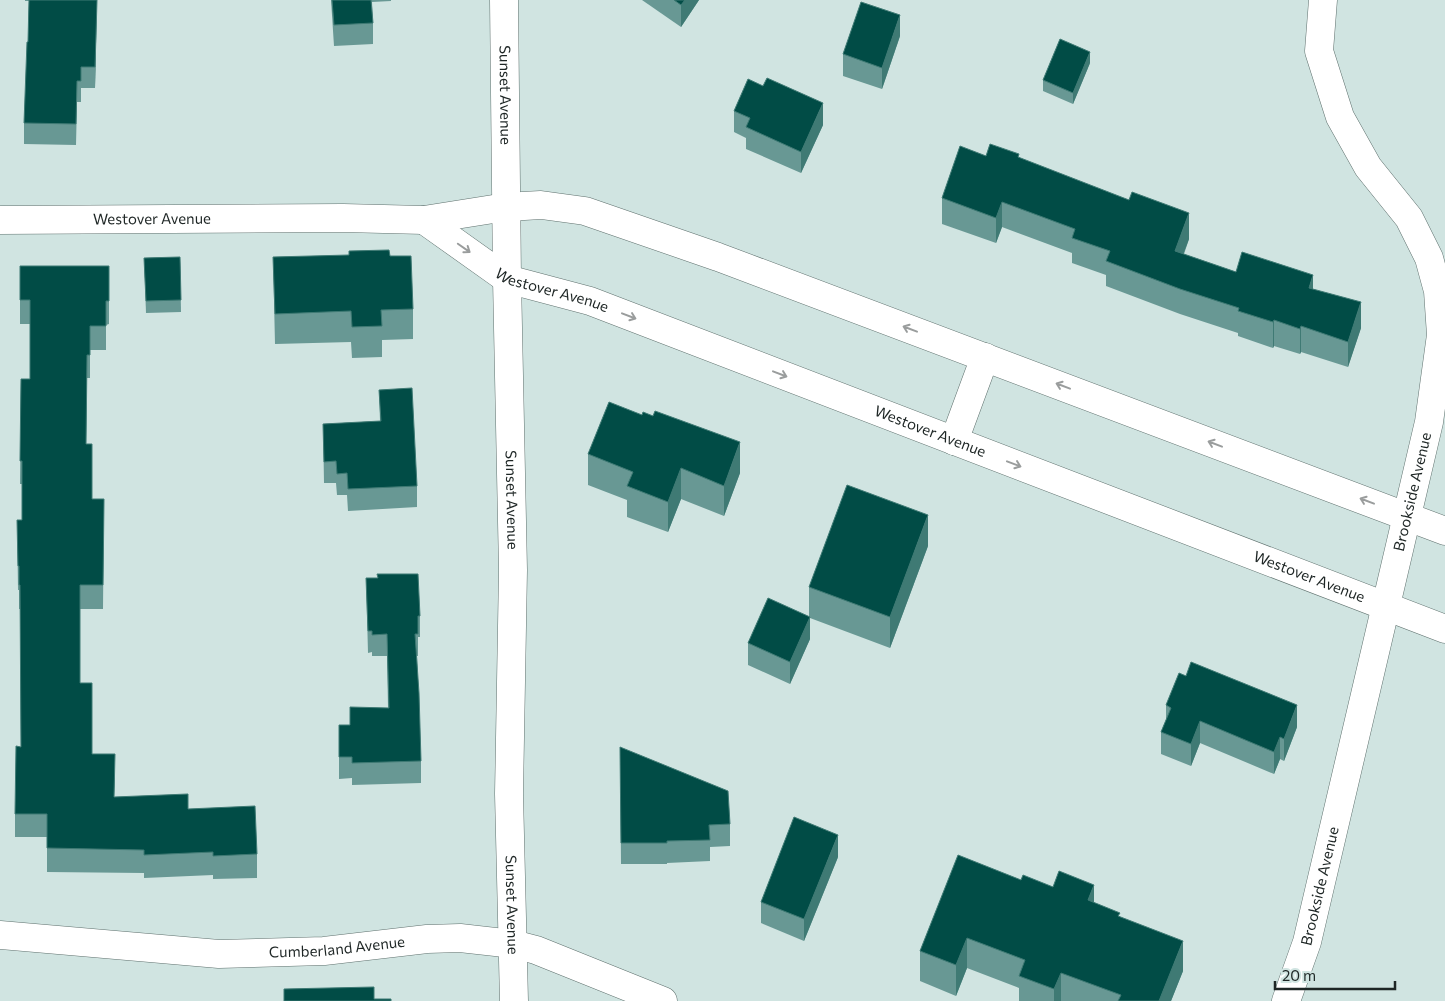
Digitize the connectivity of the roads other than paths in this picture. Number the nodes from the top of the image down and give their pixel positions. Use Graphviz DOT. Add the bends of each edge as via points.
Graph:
graph roads {
  1 [pos="504,0"];
  2 [pos="1323,0"];
  3 [pos="506,207"];
  4 [pos="0,220"];
  5 [pos="424,220"];
  6 [pos="507,279"];
  7 [pos="985,357"];
  8 [pos="954,441"];
  9 [pos="1407,516"];
  10 [pos="1445,531"];
  11 [pos="1385,606"];
  12 [pos="1445,629"];
  13 [pos="0,935"];
  14 [pos="513,944"];
  15 [pos="514,1001"];
  16 [pos="663,1001"];
  17 [pos="1286,1001"];
  1 -- 3 [label="street, Sunset Avenue"];
  2 -- 9 [label="street, Brookside Avenue" via="1319,51 1340,117 1368,167 1408,218 1429,258 1438,291 1441,335 1430,412"];
  3 -- 5 [label="street, Westover Avenue"];
  3 -- 6 [label="street, Sunset Avenue"];
  7 -- 3 [label="street, Westover Avenue, one-way" via="585,211 541,205"];
  4 -- 5 [label="street, Westover Avenue"];
  5 -- 6 [label="street, Westover Avenue, one-way"];
  6 -- 8 [label="street, Westover Avenue, one-way" via="590,301"];
  6 -- 14 [label="street, Sunset Avenue" via="513,570 510,794"];
  7 -- 8 [label="street"];
  9 -- 7 [label="street, Westover Avenue, one-way"];
  8 -- 11 [label="street, Westover Avenue, one-way"];
  9 -- 10 [label="street, Westover Avenue"];
  9 -- 11 [label="street, Brookside Avenue"];
  11 -- 12 [label="street, Westover Avenue"];
  11 -- 17 [label="street, Brookside Avenue" via="1307,942"];
  13 -- 14 [label="street, Cumberland Avenue" via="219,954 324,952 427,939 460,938"];
  14 -- 15 [label="street, Sunset Avenue"];
  14 -- 16 [label="street, Cumberland Avenue" via="536,950"];
}
